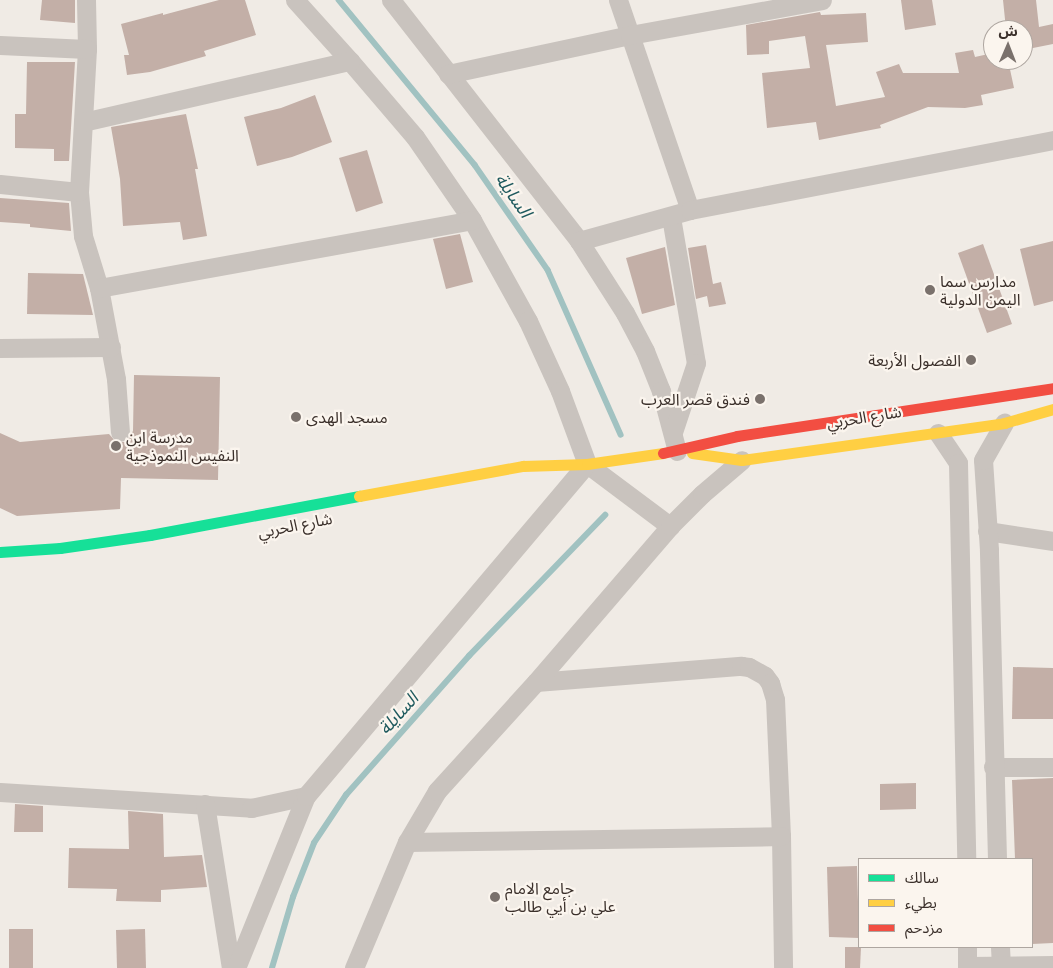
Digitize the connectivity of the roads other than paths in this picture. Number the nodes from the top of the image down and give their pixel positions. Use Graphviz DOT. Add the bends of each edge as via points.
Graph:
graph roads {
  1 [pos="86,0"];
  2 [pos="295,0"];
  3 [pos="391,0"];
  4 [pos="618,0"];
  5 [pos="811,1"];
  6 [pos="630,35"];
  7 [pos="0,44"];
  8 [pos="87,49"];
  9 [pos="350,61"];
  10 [pos="448,74"];
  11 [pos="83,122"];
  12 [pos="1053,140"];
  13 [pos="0,184"];
  14 [pos="79,192"];
  15 [pos="690,210"];
  16 [pos="671,217"];
  17 [pos="472,220"];
  18 [pos="579,241"];
  19 [pos="99,288"];
  20 [pos="111,347"];
  21 [pos="0,348"];
  22 [pos="1053,388"];
  23 [pos="1053,409"];
  24 [pos="1004,423"];
  25 [pos="120,432"];
  26 [pos="673,432"];
  27 [pos="938,433"];
  28 [pos="677,451"];
  29 [pos="742,460"];
  30 [pos="983,460"];
  31 [pos="958,463"];
  32 [pos="587,464"];
  33 [pos="544,476"];
  34 [pos="670,526"];
  35 [pos="987,530"];
  36 [pos="1053,541"];
  37 [pos="0,552"];
  38 [pos="536,682"];
  39 [pos="993,767"];
  40 [pos="1053,767"];
  41 [pos="0,792"];
  42 [pos="306,796"];
  43 [pos="205,804"];
  44 [pos="781,836"];
  45 [pos="407,842"];
  46 [pos="966,858"];
  47 [pos="997,858"];
  48 [pos="967,948"];
  49 [pos="1000,948"];
  50 [pos="1053,965"];
  51 [pos="967,967"];
  52 [pos="1001,967"];
  53 [pos="232,968"];
  54 [pos="236,968"];
  55 [pos="354,968"];
  56 [pos="783,968"];
  1 -- 8 [label="street"];
  2 -- 9 [label="street"];
  3 -- 10 [label="street"];
  4 -- 6 [label="street"];
  5 -- 6 [label="street"];
  6 -- 10 [label="street"];
  6 -- 15 [label="street"];
  7 -- 8 [label="street"];
  8 -- 11 [label="street"];
  9 -- 11 [label="street"];
  9 -- 17 [label="street" via="415,137"];
  10 -- 18 [label="street"];
  11 -- 14 [label="street"];
  12 -- 15 [label="street"];
  13 -- 14 [label="street"];
  14 -- 19 [label="street" via="83,236"];
  15 -- 16 [label="street"];
  16 -- 18 [label="street"];
  16 -- 26 [label="street" via="696,363"];
  17 -- 19 [label="street"];
  17 -- 32 [label="street" via="528,321 560,391"];
  18 -- 26 [label="street" via="645,351"];
  19 -- 20 [label="street"];
  20 -- 21 [label="street"];
  20 -- 25 [label="street"];
  22 -- 28 [label="street, شارع الحربي" via="737,436"];
  23 -- 24 [label="street, شارع الحربي"];
  24 -- 27 [label="street, شارع الحربي"];
  24 -- 30 [label="street"];
  26 -- 28 [label="street"];
  27 -- 29 [label="street, شارع الحربي"];
  27 -- 31 [label="street"];
  28 -- 29 [label="street, شارع الحربي"];
  28 -- 32 [label="street, شارع الحربي"];
  29 -- 34 [label="street"];
  30 -- 31 [label="street" via="979,456 966,457"];
  30 -- 35 [label="street"];
  31 -- 46 [label="street"];
  32 -- 33 [label="street, شارع الحربي"];
  32 -- 34 [label="street"];
  32 -- 37 [label="street, شارع الحربي" via="523,466 150,535 60,548"];
  32 -- 42 [label="street"];
  34 -- 38 [label="street"];
  35 -- 36 [label="street"];
  35 -- 39 [label="street"];
  38 -- 44 [label="street" via="741,666 765,676 775,699"];
  38 -- 45 [label="street" via="437,791"];
  39 -- 40 [label="street"];
  39 -- 47 [label="street"];
  41 -- 43 [label="street"];
  42 -- 43 [label="street" via="251,808"];
  42 -- 54 [label="street"];
  43 -- 53 [label="street"];
  44 -- 45 [label="street"];
  44 -- 56 [label="street"];
  45 -- 55 [label="street"];
  48 -- 51 [label="street"];
  49 -- 52 [label="street"];
  50 -- 52 [label="street"];
  51 -- 52 [label="street"];
}
